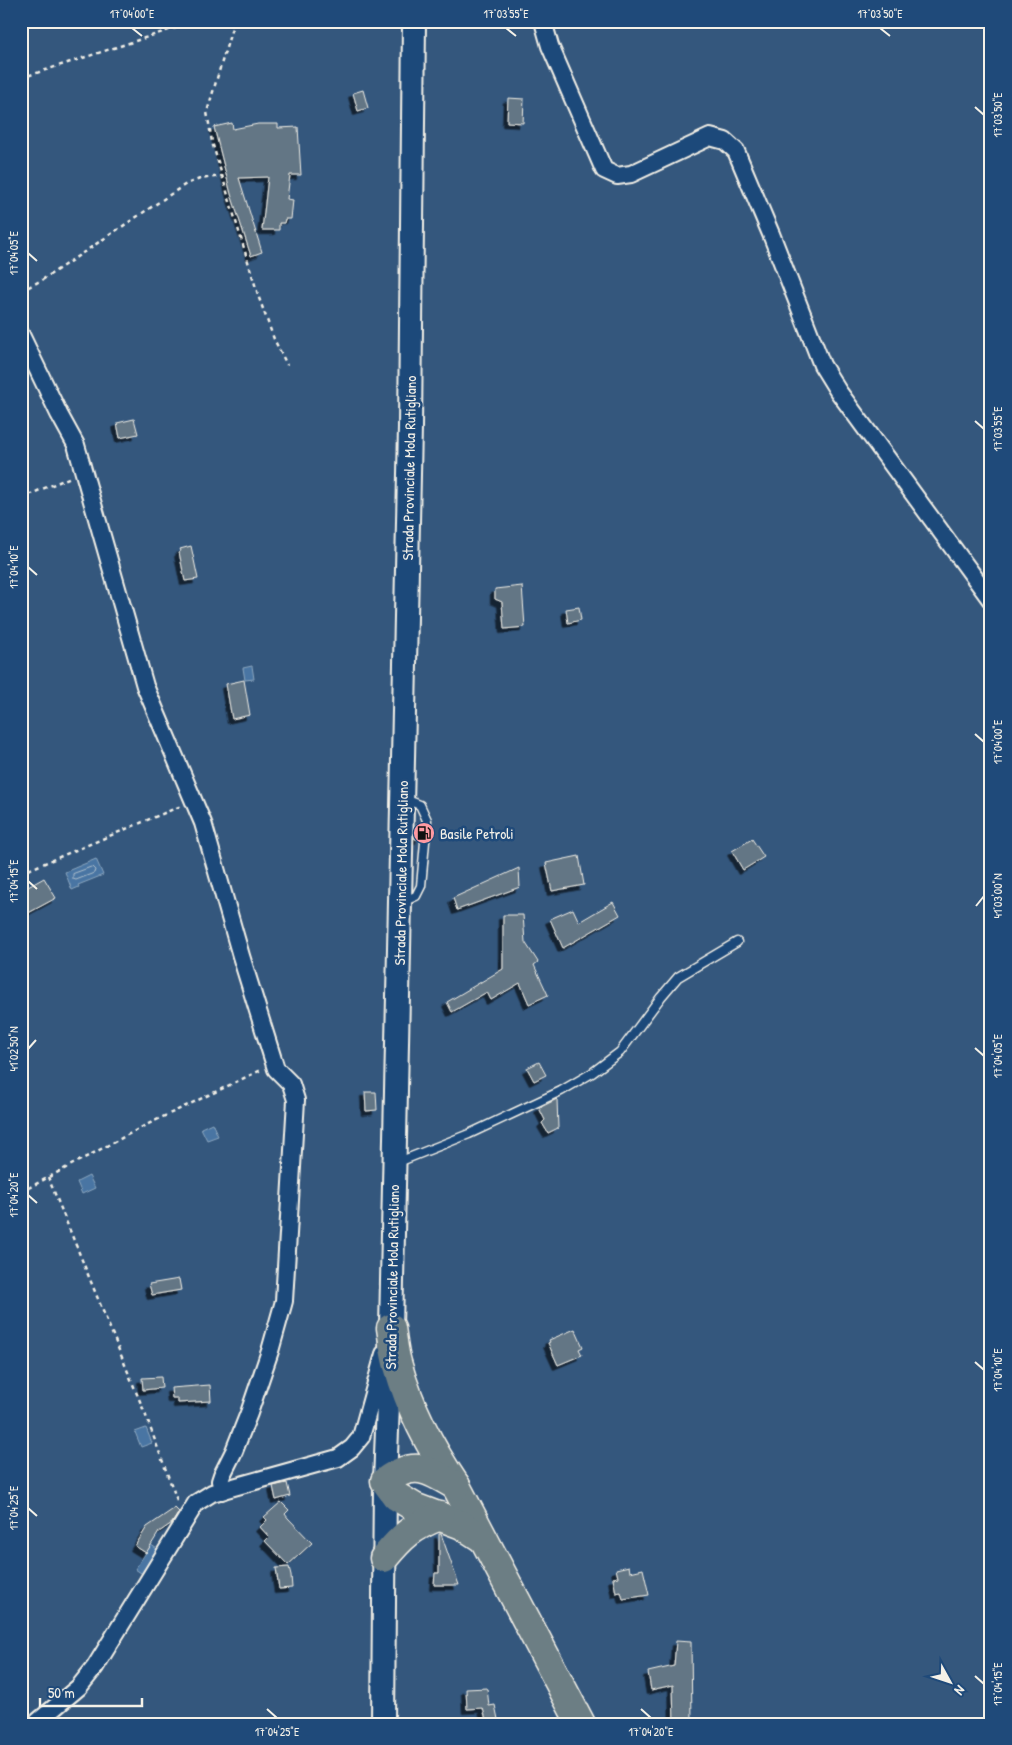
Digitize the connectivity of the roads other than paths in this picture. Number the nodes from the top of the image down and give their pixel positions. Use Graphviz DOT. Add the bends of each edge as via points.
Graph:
graph roads {
  1 [pos="414,21"];
  2 [pos="544,21"];
  3 [pos="21,336"];
  4 [pos="991,600"];
  5 [pos="737,942"];
  6 [pos="395,1164"];
  7 [pos="391,1328"];
  8 [pos="385,1481"];
  9 [pos="456,1486"];
  10 [pos="222,1491"];
  11 [pos="440,1516"];
  12 [pos="482,1538"];
  13 [pos="384,1558"];
  14 [pos="35,1724"];
  15 [pos="383,1724"];
  16 [pos="581,1724"];
  1 -- 6 [label="main road, Strada Provinciale Mola Rutigliano" via="410,436"];
  2 -- 4 [label="street" via="550,46 604,170 617,176 631,174 710,137 725,141 736,150 822,365"];
  3 -- 10 [label="street" via="76,445 145,686 212,850 274,1064 291,1084 296,1100 284,1301 250,1412 220,1481"];
  5 -- 6 [label="lane" via="678,977 620,1052 592,1073 477,1130"];
  6 -- 7 [label="main road, Strada Provinciale Mola Rutigliano"];
  7 -- 8 [label="main road, Strada Provinciale Mola Rutigliano"];
  7 -- 9 [label="highway" via="397,1365 412,1407 433,1452"];
  7 -- 10 [label="street" via="361,1437 352,1448 338,1458"];
  8 -- 9 [label="highway" via="412,1467 435,1473"];
  8 -- 11 [label="highway" via="396,1496 414,1507"];
  8 -- 13 [label="main road, Strada Provinciale Mola Rutigliano"];
  9 -- 12 [label="highway"];
  10 -- 14 [label="street" via="196,1503 96,1667 79,1687"];
  11 -- 12 [label="highway"];
  11 -- 13 [label="highway" via="413,1528"];
  12 -- 16 [label="highway"];
  13 -- 15 [label="main road, Strada Provinciale Mola Rutigliano"];
}
